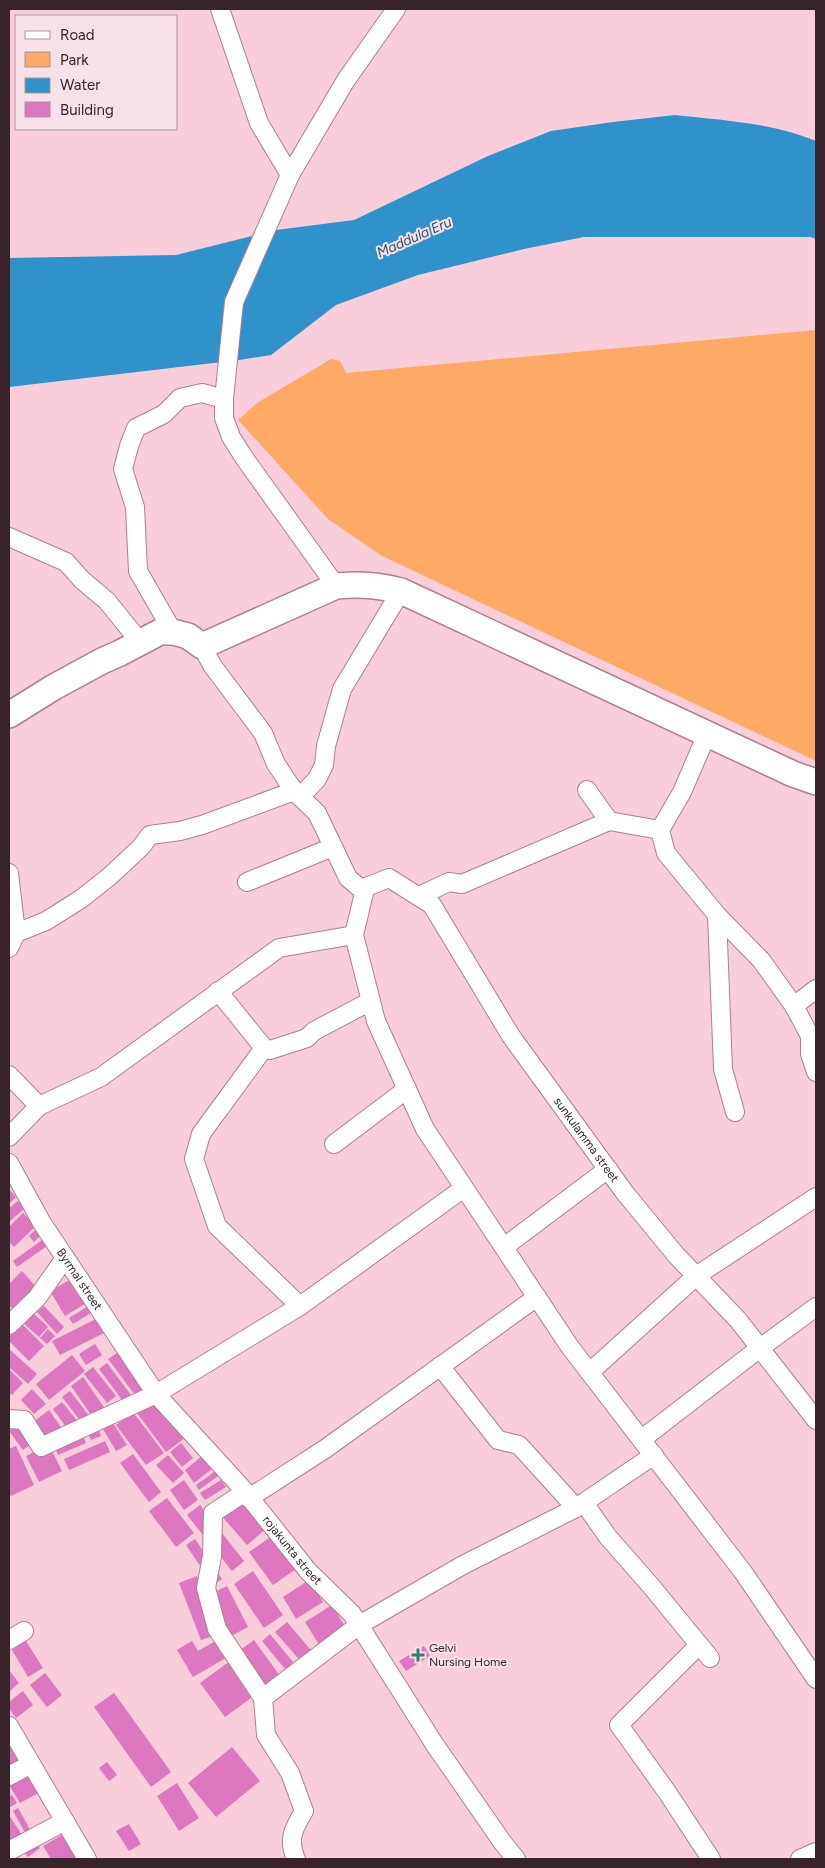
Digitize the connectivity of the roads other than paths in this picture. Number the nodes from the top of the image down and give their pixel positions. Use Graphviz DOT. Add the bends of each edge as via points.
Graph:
graph roads {
  1 [pos="220,9"];
  2 [pos="396,9"];
  3 [pos="290,174"];
  4 [pos="224,399"];
  5 [pos="9,538"];
  6 [pos="336,586"];
  7 [pos="401,591"];
  8 [pos="174,632"];
  9 [pos="140,642"];
  10 [pos="202,646"];
  11 [pos="9,715"];
  12 [pos="707,734"];
  13 [pos="816,782"];
  14 [pos="587,790"];
  15 [pos="297,794"];
  16 [pos="609,822"];
  17 [pos="660,830"];
  18 [pos="333,846"];
  19 [pos="9,873"];
  20 [pos="247,882"];
  21 [pos="361,888"];
  22 [pos="419,896"];
  23 [pos="717,915"];
  24 [pos="354,935"];
  25 [pos="12,940"];
  26 [pos="816,988"];
  27 [pos="218,991"];
  28 [pos="371,1001"];
  29 [pos="794,1006"];
  30 [pos="264,1048"];
  31 [pos="816,1072"];
  32 [pos="9,1075"];
  33 [pos="407,1089"];
  34 [pos="39,1106"];
  35 [pos="735,1112"];
  36 [pos="9,1137"];
  37 [pos="334,1144"];
  38 [pos="9,1163"];
  39 [pos="608,1168"];
  40 [pos="464,1188"];
  41 [pos="816,1197"];
  42 [pos="504,1247"];
  43 [pos="65,1258"];
  44 [pos="696,1276"];
  45 [pos="537,1297"];
  46 [pos="300,1306"];
  47 [pos="816,1307"];
  48 [pos="9,1325"];
  49 [pos="760,1348"];
  50 [pos="440,1366"];
  51 [pos="590,1372"];
  52 [pos="156,1394"];
  53 [pos="9,1419"];
  54 [pos="816,1420"];
  55 [pos="642,1439"];
  56 [pos="654,1455"];
  57 [pos="247,1495"];
  58 [pos="580,1505"];
  59 [pos="359,1625"];
  60 [pos="816,1679"];
  61 [pos="263,1698"];
  62 [pos="9,1726"];
  63 [pos="31,1764"];
  64 [pos="9,1776"];
  65 [pos="64,1821"];
  66 [pos="9,1851"];
  67 [pos="816,1852"];
  68 [pos="87,1859"];
  69 [pos="296,1859"];
  70 [pos="516,1859"];
  71 [pos="711,1859"];
  72 [pos="800,1859"];
  1 -- 3 [label="street" via="259,123"];
  2 -- 3 [label="street" via="346,80"];
  3 -- 4 [label="street" via="234,302"];
  4 -- 6 [label="street" via="224,418 231,437"];
  4 -- 8 [label="street" via="202,393 180,398 164,414 136,428 123,469 135,507 138,571"];
  5 -- 9 [label="street" via="66,562 107,601"];
  6 -- 7 [label="main road" via="378,585"];
  6 -- 10 [label="main road"];
  7 -- 12 [label="main road"];
  7 -- 15 [label="street" via="342,689 324,765 316,779"];
  8 -- 9 [label="main road" via="160,632"];
  8 -- 10 [label="main road" via="188,636"];
  9 -- 11 [label="main road" via="54,687"];
  10 -- 15 [label="street" via="212,665 263,733 276,764"];
  12 -- 13 [label="main road"];
  12 -- 17 [label="street" via="682,792"];
  14 -- 16 [label="street"];
  15 -- 18 [label="street" via="317,813"];
  15 -- 25 [label="street" via="202,825 150,835 110,876 81,899"];
  16 -- 17 [label="street"];
  16 -- 22 [label="street" via="462,884 449,882"];
  17 -- 23 [label="street" via="666,853"];
  18 -- 20 [label="street"];
  18 -- 21 [label="street" via="348,878"];
  19 -- 25 [label="street"];
  21 -- 22 [label="street, sunkulamma street" via="388,878"];
  21 -- 24 [label="street" via="364,893"];
  22 -- 39 [label="street, sunkulamma street" via="432,905 511,1036"];
  23 -- 29 [label="street" via="761,960"];
  23 -- 35 [label="street" via="723,1070"];
  24 -- 27 [label="street" via="279,948"];
  24 -- 28 [label="street"];
  26 -- 29 [label="street"];
  27 -- 30 [label="street"];
  27 -- 34 [label="street" via="101,1077"];
  28 -- 30 [label="street" via="314,1031 307,1038 270,1050"];
  28 -- 33 [label="street" via="376,1021"];
  29 -- 31 [label="street" via="810,1036 810,1054"];
  30 -- 46 [label="street" via="201,1134 194,1159 217,1226"];
  32 -- 34 [label="street"];
  33 -- 37 [label="street"];
  33 -- 40 [label="street" via="425,1129"];
  34 -- 36 [label="street"];
  38 -- 43 [label="street, Byrmal street"];
  39 -- 42 [label="street"];
  39 -- 44 [label="street, sunkulamma street" via="676,1256"];
  40 -- 42 [label="street"];
  40 -- 46 [label="street"];
  41 -- 44 [label="street"];
  42 -- 45 [label="street"];
  43 -- 48 [label="street" via="38,1298"];
  43 -- 52 [label="street, Byrmal street"];
  44 -- 49 [label="street, sunkulamma street"];
  44 -- 51 [label="street"];
  45 -- 50 [label="street"];
  45 -- 51 [label="street"];
  46 -- 52 [label="street"];
  47 -- 49 [label="street"];
  49 -- 54 [label="street, sunkulamma street"];
  49 -- 55 [label="street"];
  50 -- 57 [label="street" via="325,1449"];
  50 -- 58 [label="street" via="498,1440 519,1446"];
  51 -- 55 [label="street"];
  52 -- 53 [label="street" via="41,1447 24,1420"];
  52 -- 57 [label="street, rojakunta street"];
  55 -- 56 [label="street"];
  56 -- 58 [label="street"];
  56 -- 60 [label="street" via="743,1572"];
  57 -- 59 [label="street, rojakunta street" via="308,1571"];
  57 -- 61 [label="street" via="213,1513 212,1556 206,1588 217,1629"];
  58 -- 59 [label="street" via="463,1565"];
  58 -- 71 [label="street" via="704,1651 619,1725"];
  59 -- 61 [label="street"];
  59 -- 70 [label="street, rojakunta street" via="435,1744"];
  61 -- 69 [label="street" via="266,1735 290,1773 304,1811 292,1831 292,1851"];
  62 -- 63 [label="street"];
  63 -- 64 [label="street"];
  63 -- 65 [label="street"];
  65 -- 66 [label="street"];
  65 -- 68 [label="street"];
  67 -- 72 [label="street"];
}
